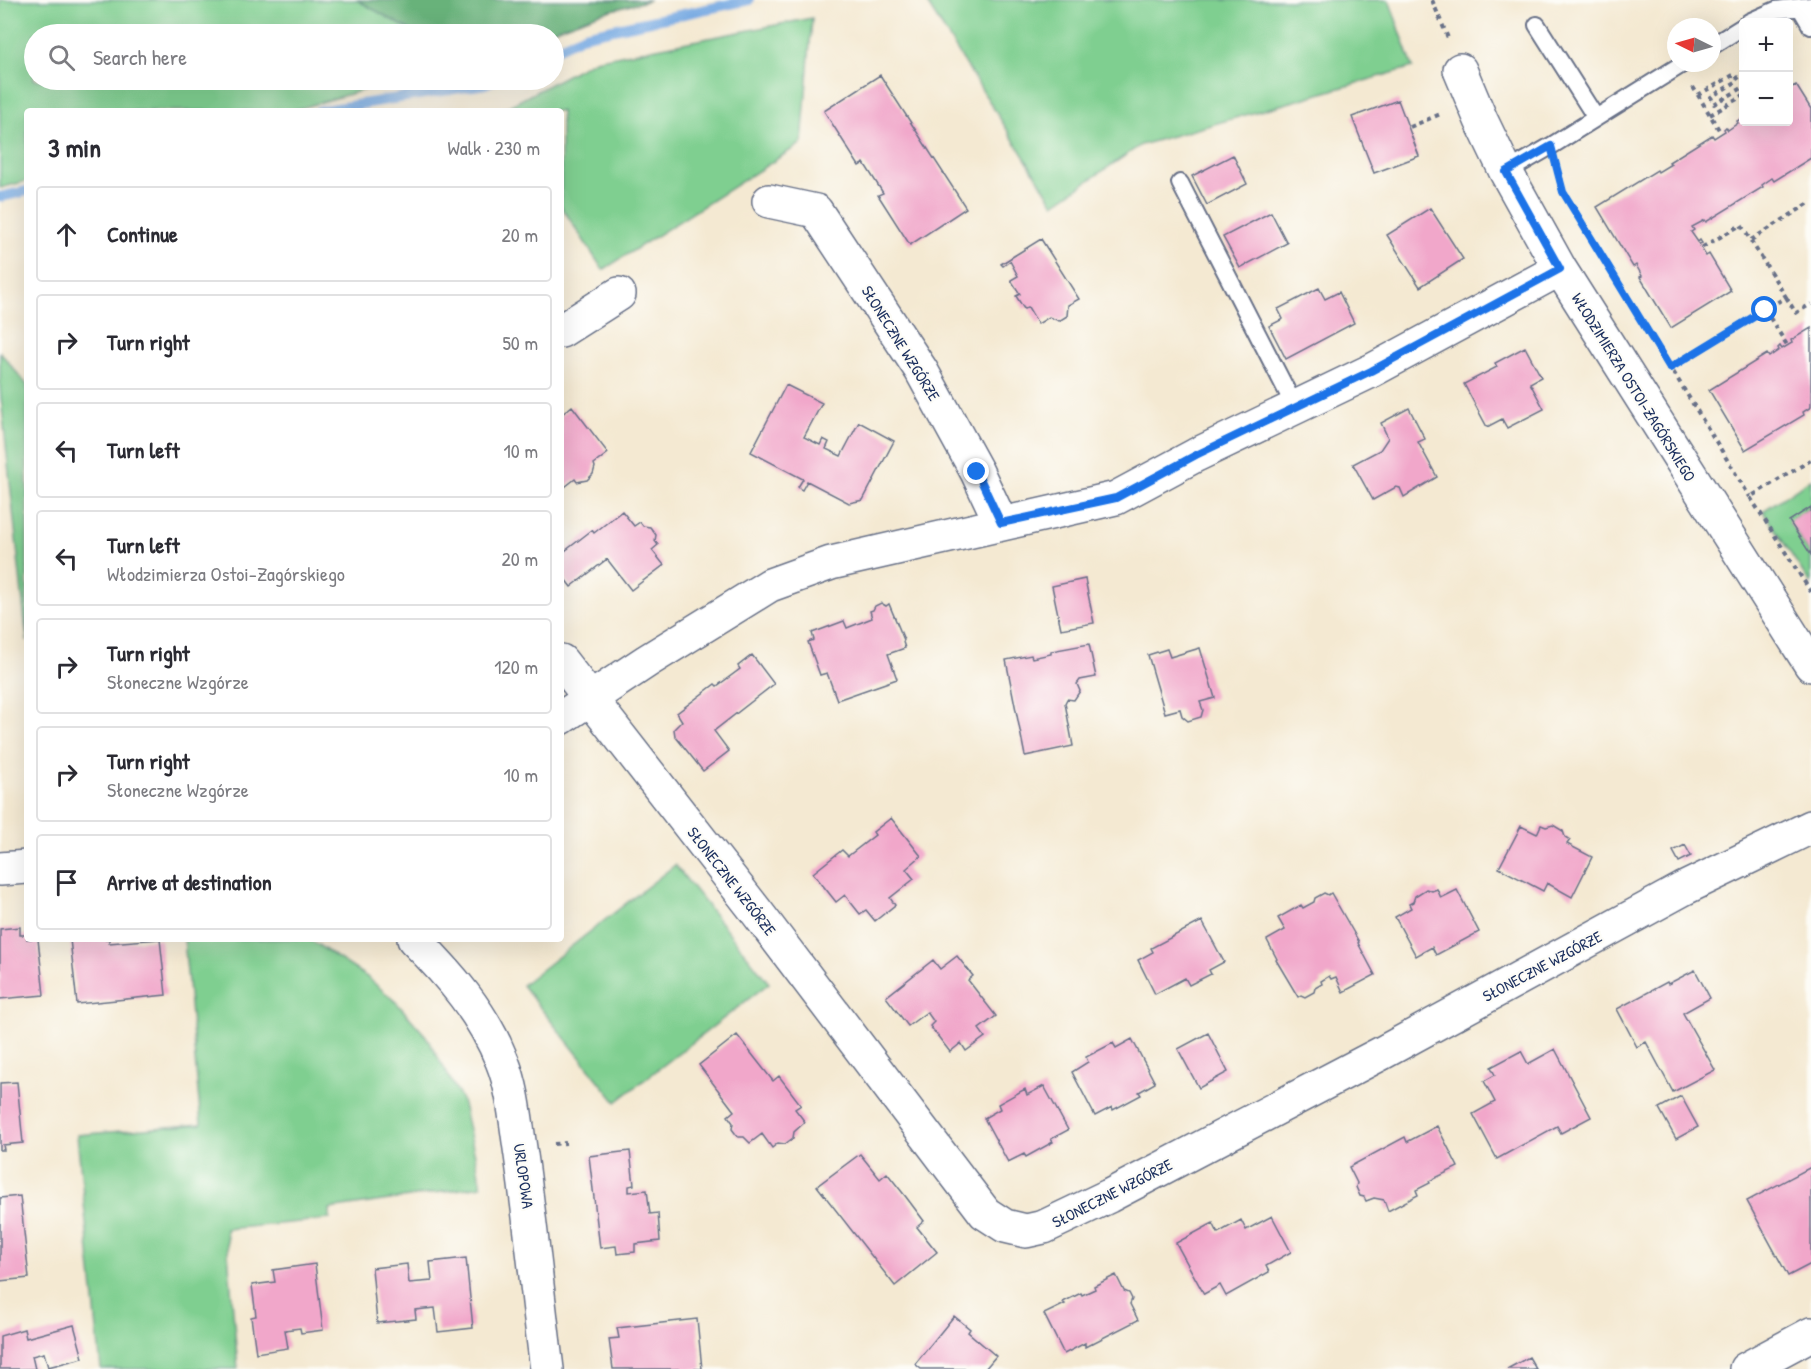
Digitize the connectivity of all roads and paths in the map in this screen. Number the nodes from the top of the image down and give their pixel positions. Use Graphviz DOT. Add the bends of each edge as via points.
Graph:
graph roads {
  1 [pos="1432,0"];
  2 [pos="1805,6"];
  3 [pos="1758,18"];
  4 [pos="1537,25"];
  5 [pos="1811,26"];
  6 [pos="1739,28"];
  7 [pos="1721,39"];
  8 [pos="1460,70"];
  9 [pos="1670,72"];
  10 [pos="1739,80"];
  11 [pos="1739,80"];
  12 [pos="1739,89"];
  13 [pos="1739,97"];
  14 [pos="1450,110"];
  15 [pos="1710,115"];
  16 [pos="1596,118"];
  17 [pos="1410,127"];
  18 [pos="1721,134"];
  19 [pos="1551,146"];
  20 [pos="1506,172"];
  21 [pos="1180,183"];
  22 [pos="769,201"];
  23 [pos="1811,202"];
  24 [pos="1751,240"];
  25 [pos="1701,248"];
  26 [pos="1560,269"];
  27 [pos="620,294"];
  28 [pos="1786,297"];
  29 [pos="1811,304"];
  30 [pos="1765,310"];
  31 [pos="564,329"];
  32 [pos="1787,345"];
  33 [pos="1670,368"];
  34 [pos="1295,407"];
  35 [pos="1811,460"];
  36 [pos="1750,497"];
  37 [pos="1001,523"];
  38 [pos="1811,592"];
  39 [pos="1811,664"];
  40 [pos="564,665"];
  41 [pos="591,698"];
  42 [pos="564,716"];
  43 [pos="1811,828"];
  44 [pos="24,867"];
  45 [pos="0,869"];
  46 [pos="417,942"];
  47 [pos="1811,1334"];
  48 [pos="547,1369"];
  49 [pos="1746,1369"];
  1 -- 8 [label="path"];
  2 -- 3 [label="lane" via="1776,10"];
  2 -- 5 [label="lane"];
  4 -- 16 [label="lane"];
  6 -- 7 [label="lane"];
  8 -- 20 [label="street, WŁODZIMIERZA OSTOI-ZAGÓRSKIEGO"];
  9 -- 16 [label="lane"];
  10 -- 12 [label="path" via="1711,97 1714,104"];
  11 -- 15 [label="path" via="1735,74 1699,97"];
  13 -- 15 [label="path"];
  14 -- 17 [label="path"];
  15 -- 18 [label="path"];
  16 -- 19 [label="lane"];
  19 -- 20 [label="lane"];
  19 -- 33 [label="path" via="1563,192"];
  20 -- 26 [label="street, WŁODZIMIERZA OSTOI-ZAGÓRSKIEGO"];
  21 -- 34 [label="lane"];
  22 -- 37 [label="street, SŁONECZNE WZGÓRZE" via="816,211 921,370"];
  23 -- 24 [label="path"];
  24 -- 25 [label="path" via="1741,225"];
  24 -- 28 [label="path"];
  26 -- 34 [label="street" via="1371,371"];
  26 -- 39 [label="street, WŁODZIMIERZA OSTOI-ZAGÓRSKIEGO"];
  27 -- 31 [label="street"];
  28 -- 29 [label="path" via="1796,313"];
  28 -- 30 [label="path"];
  30 -- 32 [label="path"];
  30 -- 33 [label="path"];
  33 -- 36 [label="path"];
  34 -- 37 [label="street" via="1116,498"];
  35 -- 36 [label="path"];
  36 -- 38 [label="path"];
  37 -- 41 [label="street" via="831,563 770,585"];
  40 -- 41 [label="street, SŁONECZNE WZGÓRZE"];
  41 -- 42 [label="street"];
  41 -- 43 [label="street, SŁONECZNE WZGÓRZE" via="985,1213 1005,1227 1026,1231 1044,1227 1109,1196 1683,889"];
  44 -- 45 [label="street"];
  46 -- 48 [label="street, URLOPOWA" via="464,994 487,1028 503,1063 512,1097 531,1228"];
  47 -- 49 [label="street"];
}
